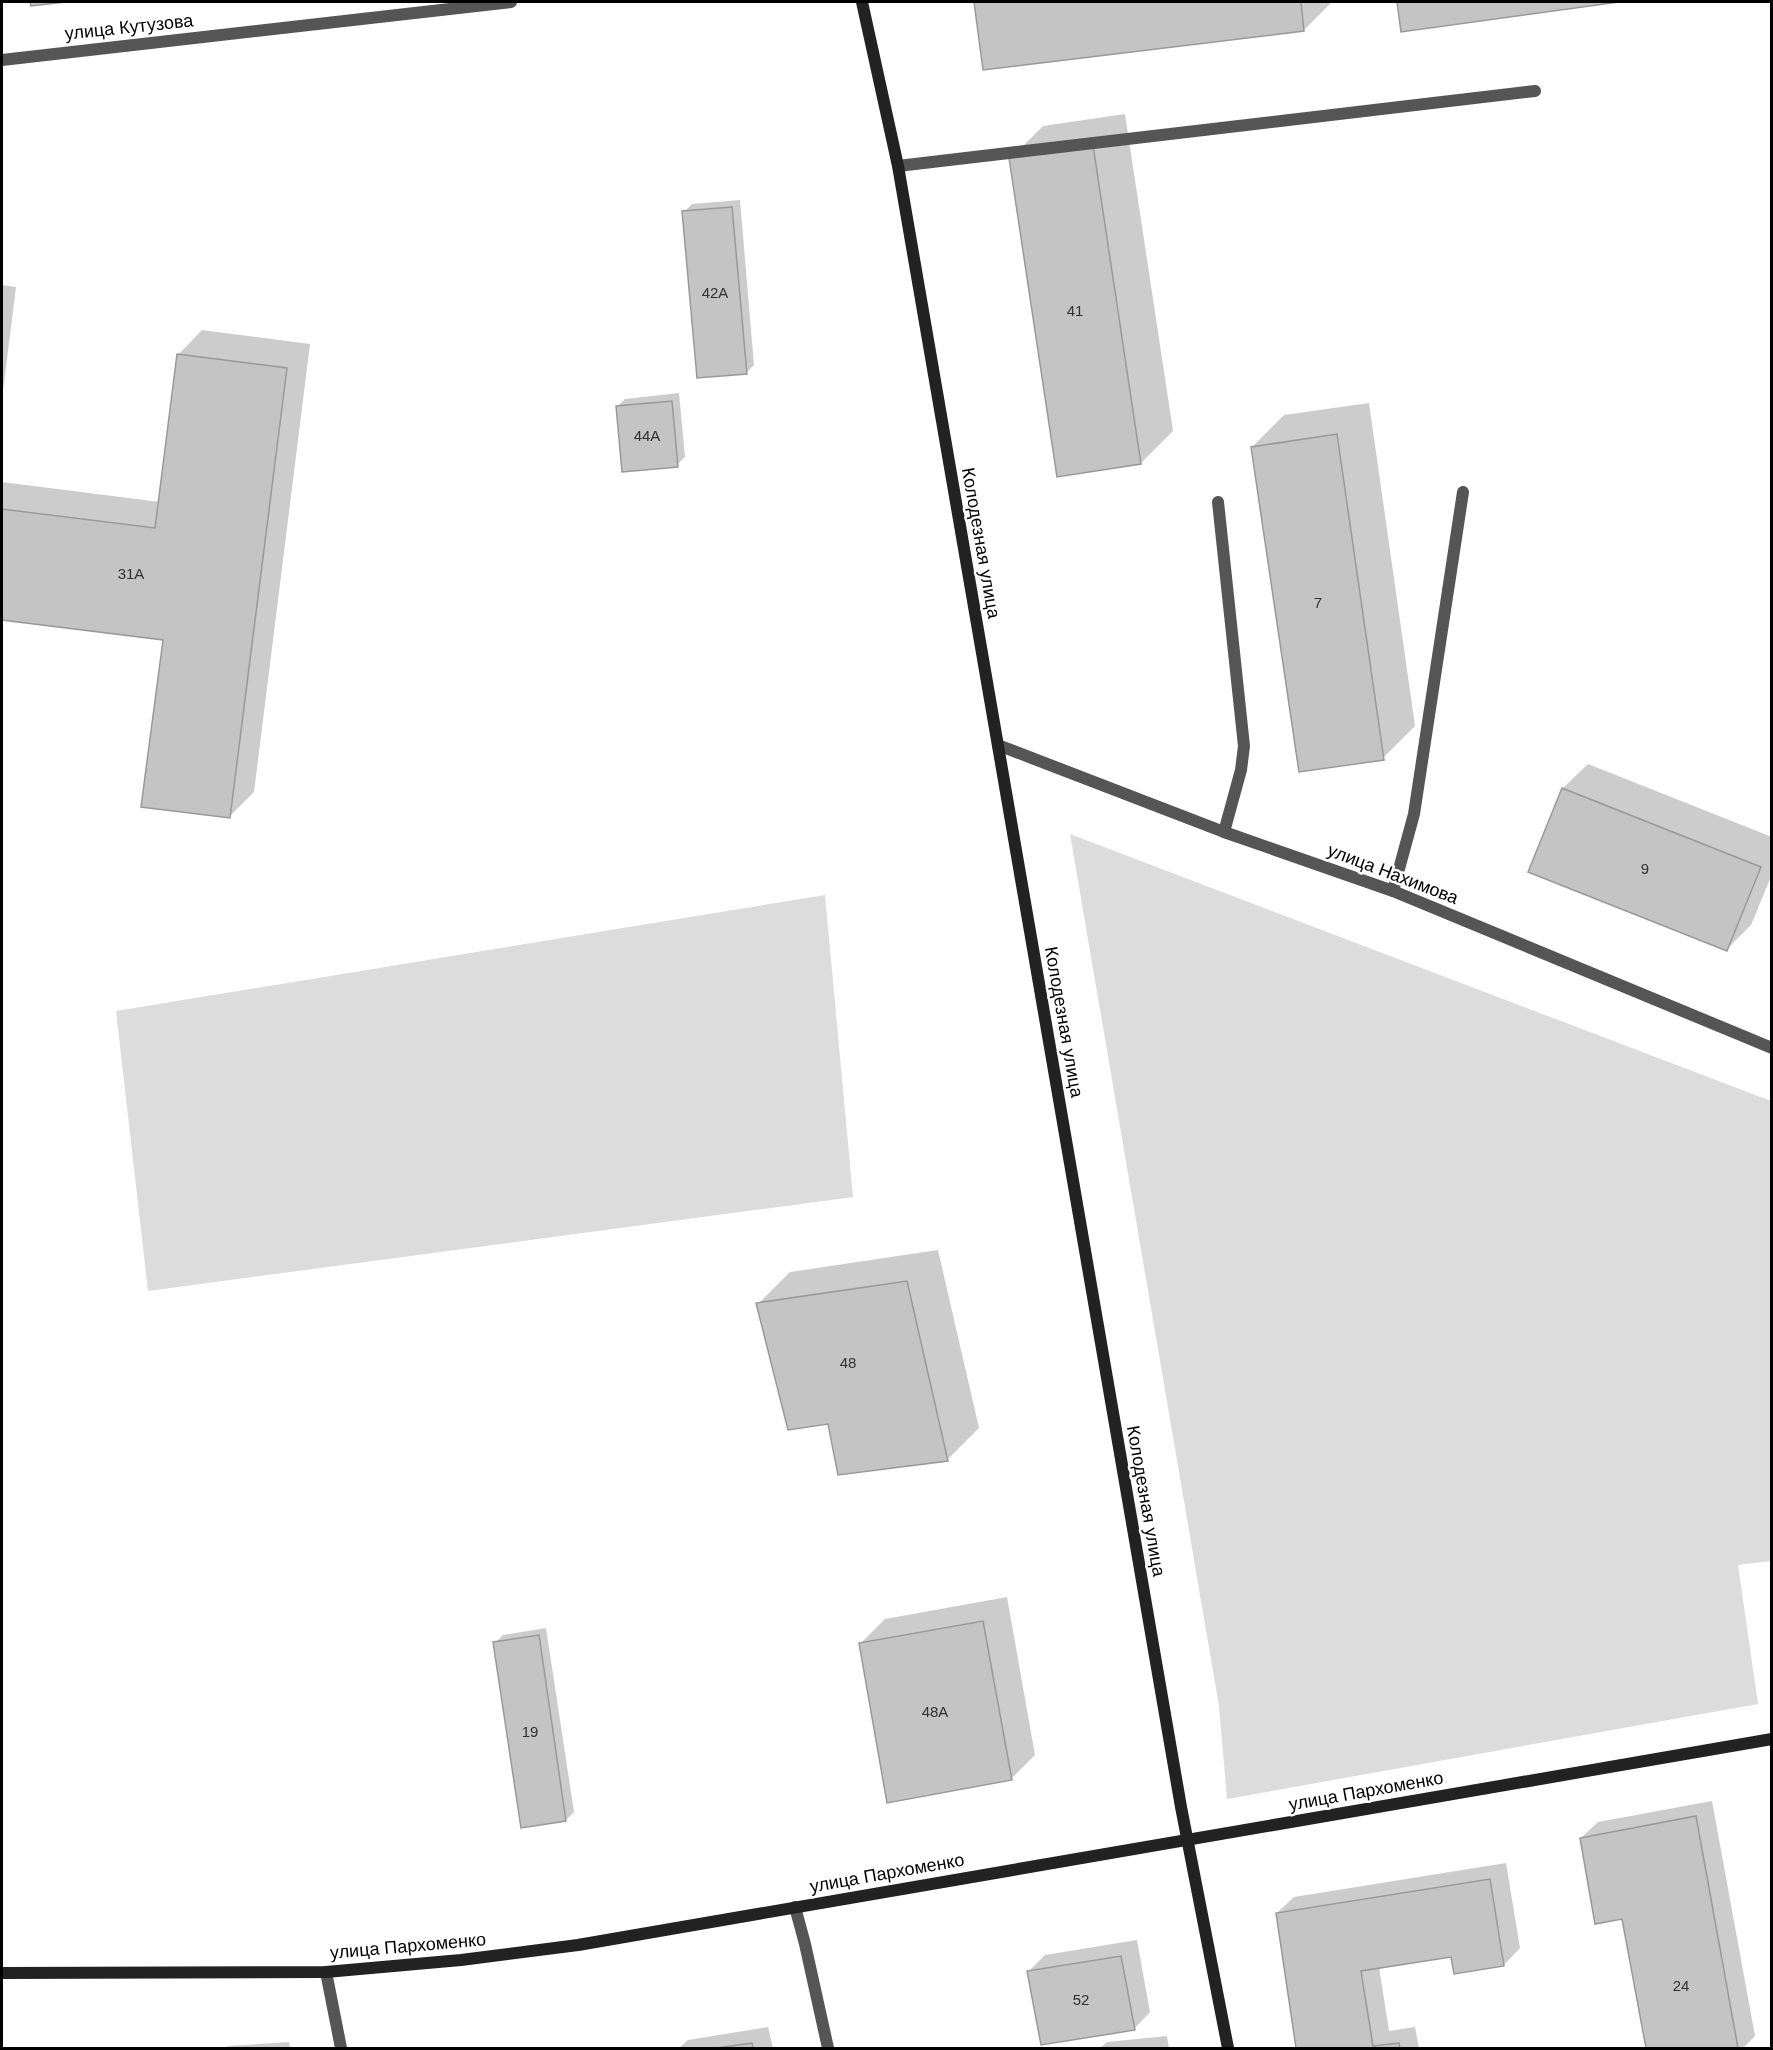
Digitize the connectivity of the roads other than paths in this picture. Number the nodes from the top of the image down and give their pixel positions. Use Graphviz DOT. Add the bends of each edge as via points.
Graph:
graph roads {
  1 [pos="511,2"];
  2 [pos="862,2"];
  3 [pos="2,60"];
  4 [pos="1535,91"];
  5 [pos="898,166"];
  6 [pos="1463,492"];
  7 [pos="1218,502"];
  8 [pos="998,745"];
  9 [pos="1224,832"];
  10 [pos="1393,891"];
  11 [pos="1772,1048"];
  12 [pos="1772,1739"];
  13 [pos="1187,1841"];
  14 [pos="795,1907"];
  15 [pos="326,1972"];
  16 [pos="2,1973"];
  17 [pos="340,2049"];
  18 [pos="828,2049"];
  19 [pos="1228,2049"];
  1 -- 3 [label="street, улица Кутузова"];
  2 -- 5 [label="main road, Колодезная улица"];
  4 -- 5 [label="street"];
  5 -- 8 [label="main road, Колодезная улица"];
  6 -- 10 [label="street" via="1414,814"];
  7 -- 9 [label="street" via="1244,746"];
  8 -- 9 [label="street, улица Нахимова"];
  8 -- 13 [label="main road, Колодезная улица"];
  9 -- 10 [label="street, улица Нахимова"];
  10 -- 11 [label="street, улица Нахимова"];
  12 -- 13 [label="main road, улица Пархоменко"];
  13 -- 14 [label="main road, улица Пархоменко"];
  13 -- 19 [label="main road, Колодезная улица"];
  14 -- 15 [label="main road, улица Пархоменко" via="578,1945"];
  14 -- 18 [label="street"];
  15 -- 16 [label="main road, улица Пархоменко"];
  15 -- 17 [label="street"];
}
